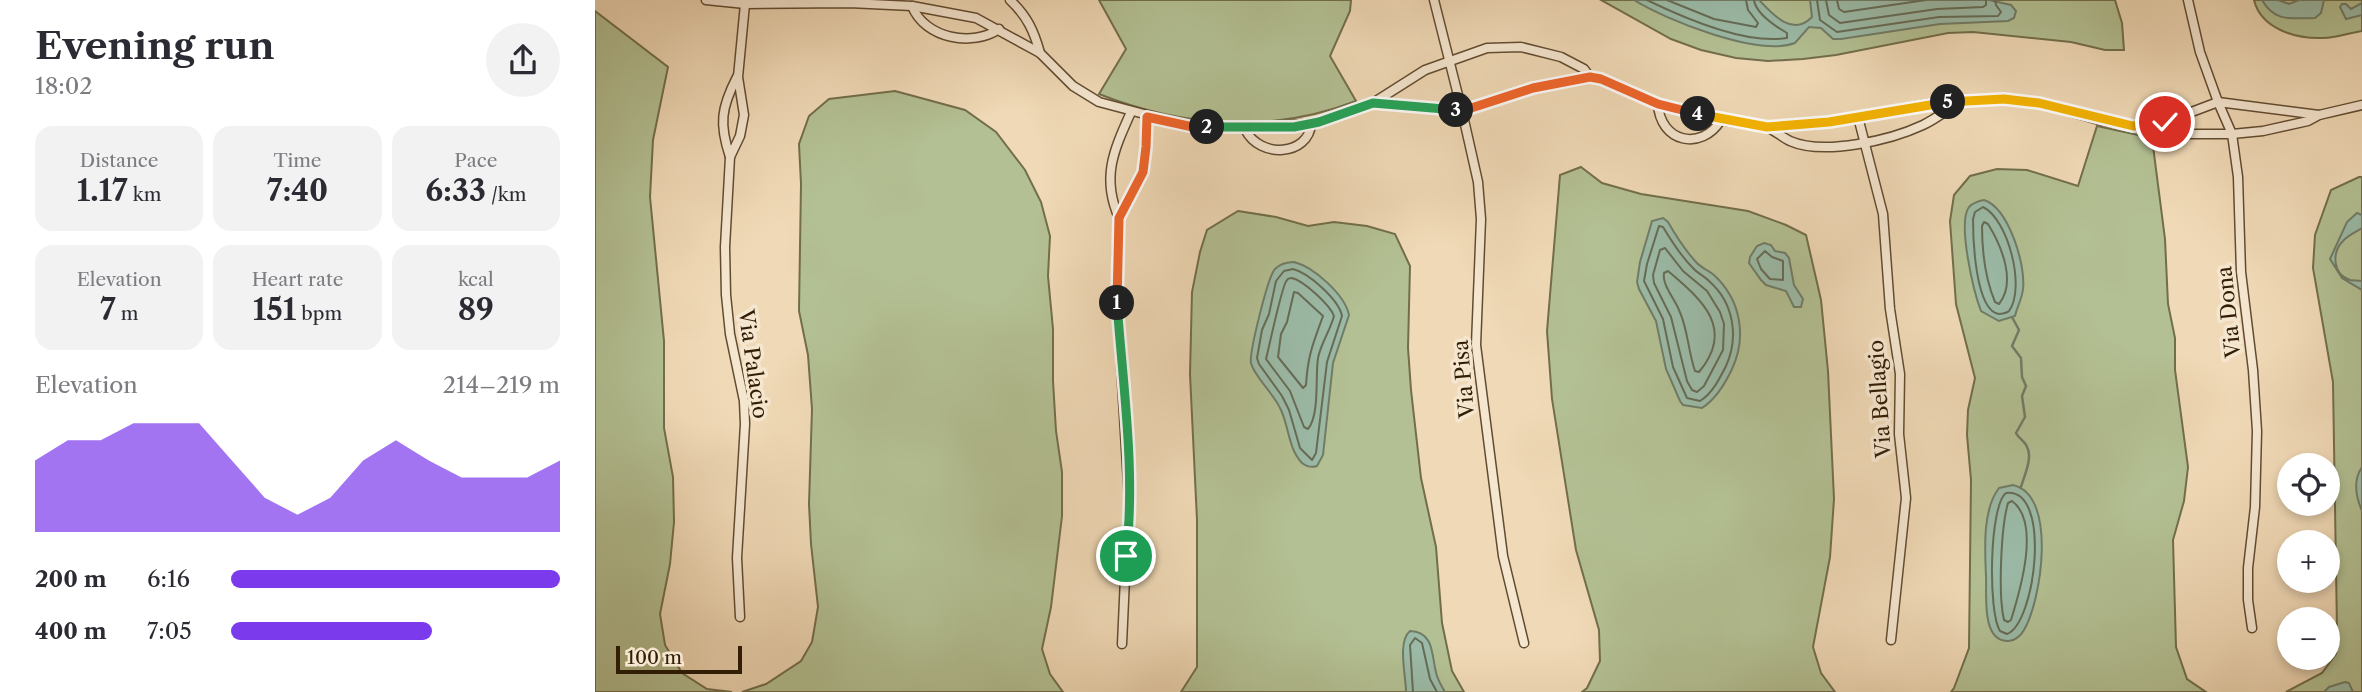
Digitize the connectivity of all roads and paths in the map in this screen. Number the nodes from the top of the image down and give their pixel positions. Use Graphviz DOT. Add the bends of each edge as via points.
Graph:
graph roads {
  1 [pos="706,0"];
  2 [pos="1010,0"];
  3 [pos="1434,0"];
  4 [pos="2188,0"];
  5 [pos="852,1"];
  6 [pos="745,4"];
  7 [pos="912,6"];
  8 [pos="999,29"];
  9 [pos="1040,53"];
  10 [pos="1449,61"];
  11 [pos="738,77"];
  12 [pos="1590,77"];
  13 [pos="1961,101"];
  14 [pos="2218,102"];
  15 [pos="1373,103"];
  16 [pos="1658,104"];
  17 [pos="2362,105"];
  18 [pos="1462,111"];
  19 [pos="1131,112"];
  20 [pos="2319,114"];
  21 [pos="1147,117"];
  22 [pos="1858,117"];
  23 [pos="1721,120"];
  24 [pos="1311,124"];
  25 [pos="2133,126"];
  26 [pos="1767,127"];
  27 [pos="1245,129"];
  28 [pos="2232,134"];
  29 [pos="1863,142"];
  30 [pos="730,157"];
  31 [pos="1119,218"];
  32 [pos="740,617"];
  33 [pos="2252,628"];
  34 [pos="1891,640"];
  35 [pos="1524,643"];
  36 [pos="1122,644"];
  1 -- 6 [label="street"];
  2 -- 9 [label="street" via="1033,29"];
  3 -- 10 [label="street, Via Pisa"];
  4 -- 14 [label="street, Via Dona"];
  5 -- 6 [label="street"];
  5 -- 7 [label="street"];
  6 -- 11 [label="street, Via Palacio"];
  7 -- 8 [label="street" via="976,18"];
  7 -- 8 [label="street" via="916,16 931,28 952,37 973,39"];
  8 -- 9 [label="street"];
  9 -- 19 [label="street" via="1073,86 1099,102"];
  10 -- 12 [label="street" via="1487,48 1521,47 1561,57"];
  10 -- 15 [label="street" via="1425,70"];
  10 -- 18 [label="street, Via Pisa"];
  11 -- 30 [label="street, Via Palacio" via="744,116"];
  11 -- 30 [label="street, Via Palacio" via="722,115"];
  12 -- 16 [label="street"];
  12 -- 18 [label="street" via="1533,88"];
  13 -- 22 [label="street"];
  13 -- 25 [label="street" via="2039,103"];
  13 -- 29 [label="street" via="1923,125"];
  14 -- 20 [label="street"];
  14 -- 25 [label="street" via="2165,122"];
  14 -- 28 [label="street, Via Dona"];
  15 -- 18 [label="street"];
  15 -- 24 [label="street"];
  16 -- 23 [label="street"];
  16 -- 23 [label="street" via="1661,121 1677,137 1708,135"];
  17 -- 20 [label="street"];
  18 -- 35 [label="street, Via Pisa" via="1481,219 1478,366 1503,556"];
  19 -- 21 [label="street"];
  19 -- 31 [label="street" via="1115,146 1110,174 1111,199"];
  20 -- 28 [label="street" via="2285,127"];
  21 -- 27 [label="street" via="1193,127"];
  21 -- 31 [label="street" via="1143,172"];
  22 -- 26 [label="street"];
  22 -- 29 [label="street, Via Bellagio"];
  23 -- 26 [label="street"];
  24 -- 27 [label="street"];
  24 -- 27 [label="street" via="1302,141 1277,150 1250,140"];
  25 -- 28 [label="street" via="2180,134"];
  26 -- 29 [label="street" via="1791,142 1814,147"];
  28 -- 33 [label="street, Via Dona" via="2257,431 2248,568"];
  29 -- 34 [label="street, Via Bellagio" via="1882,214 1900,374 1899,434 1906,498"];
  30 -- 32 [label="street, Via Palacio" via="726,295 745,424 737,558"];
  31 -- 36 [label="street" via="1117,297 1131,518"];
}
